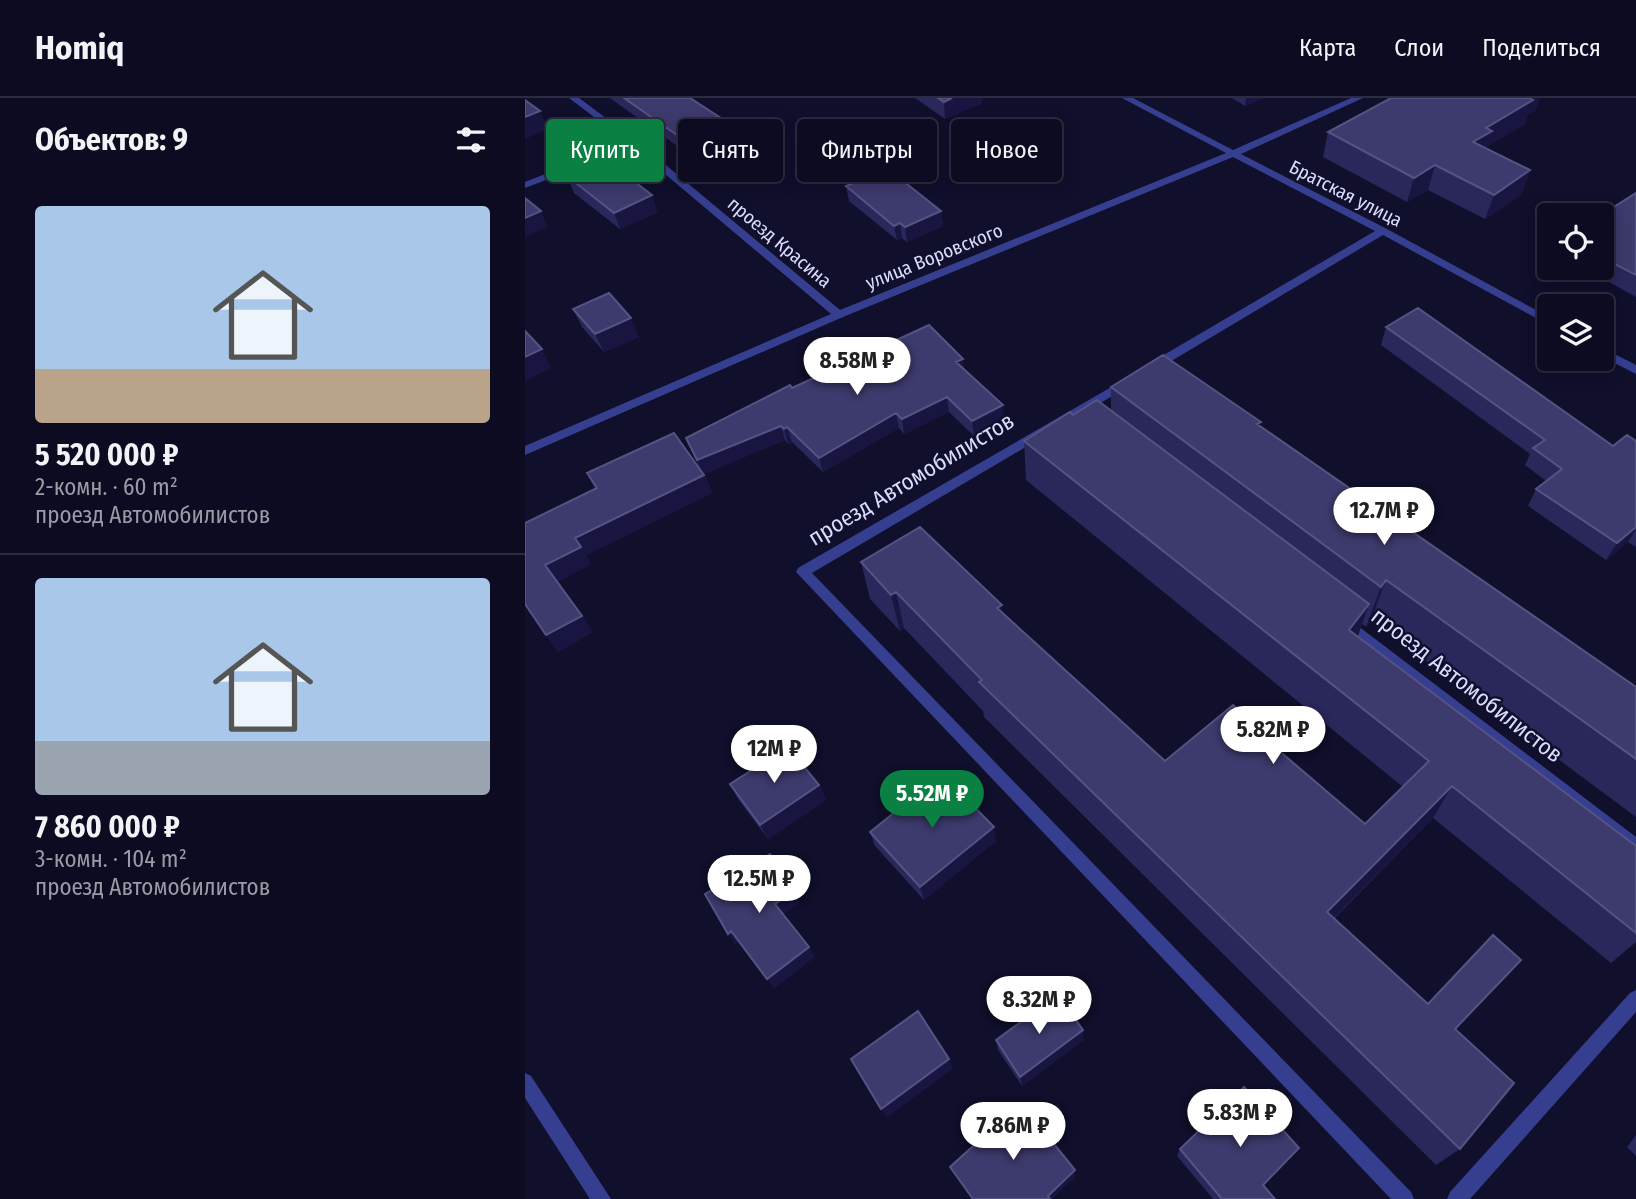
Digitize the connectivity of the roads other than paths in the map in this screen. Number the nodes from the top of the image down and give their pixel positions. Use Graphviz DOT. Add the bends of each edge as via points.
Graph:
graph roads {
  1 [pos="573,98"];
  2 [pos="1126,98"];
  3 [pos="1359,98"];
  4 [pos="601,119"];
  5 [pos="1232,153"];
  6 [pos="664,168"];
  7 [pos="546,177"];
  8 [pos="525,185"];
  9 [pos="1383,231"];
  10 [pos="838,314"];
  11 [pos="1537,315"];
  12 [pos="1614,358"];
  13 [pos="1636,370"];
  14 [pos="525,452"];
  15 [pos="1338,616"];
  16 [pos="1636,846"];
  17 [pos="1636,999"];
  18 [pos="525,1082"];
  19 [pos="601,1199"];
  20 [pos="1404,1199"];
  21 [pos="1457,1199"];
  1 -- 4 [label="street, проезд Красина"];
  2 -- 5 [label="street, Братская улица"];
  3 -- 5 [label="street, улица Воровского"];
  5 -- 9 [label="street, Братская улица"];
  5 -- 10 [label="street, улица Воровского"];
  6 -- 10 [label="street, проезд Красина"];
  7 -- 8 [label="street"];
  9 -- 11 [label="street, Братская улица"];
  9 -- 20 [label="street, проезд Автомобилистов" via="1078,417 803,572"];
  10 -- 14 [label="street, улица Воровского"];
  12 -- 13 [label="street"];
  15 -- 16 [label="street, проезд Автомобилистов"];
  17 -- 21 [label="street"];
  18 -- 19 [label="street"];
}
